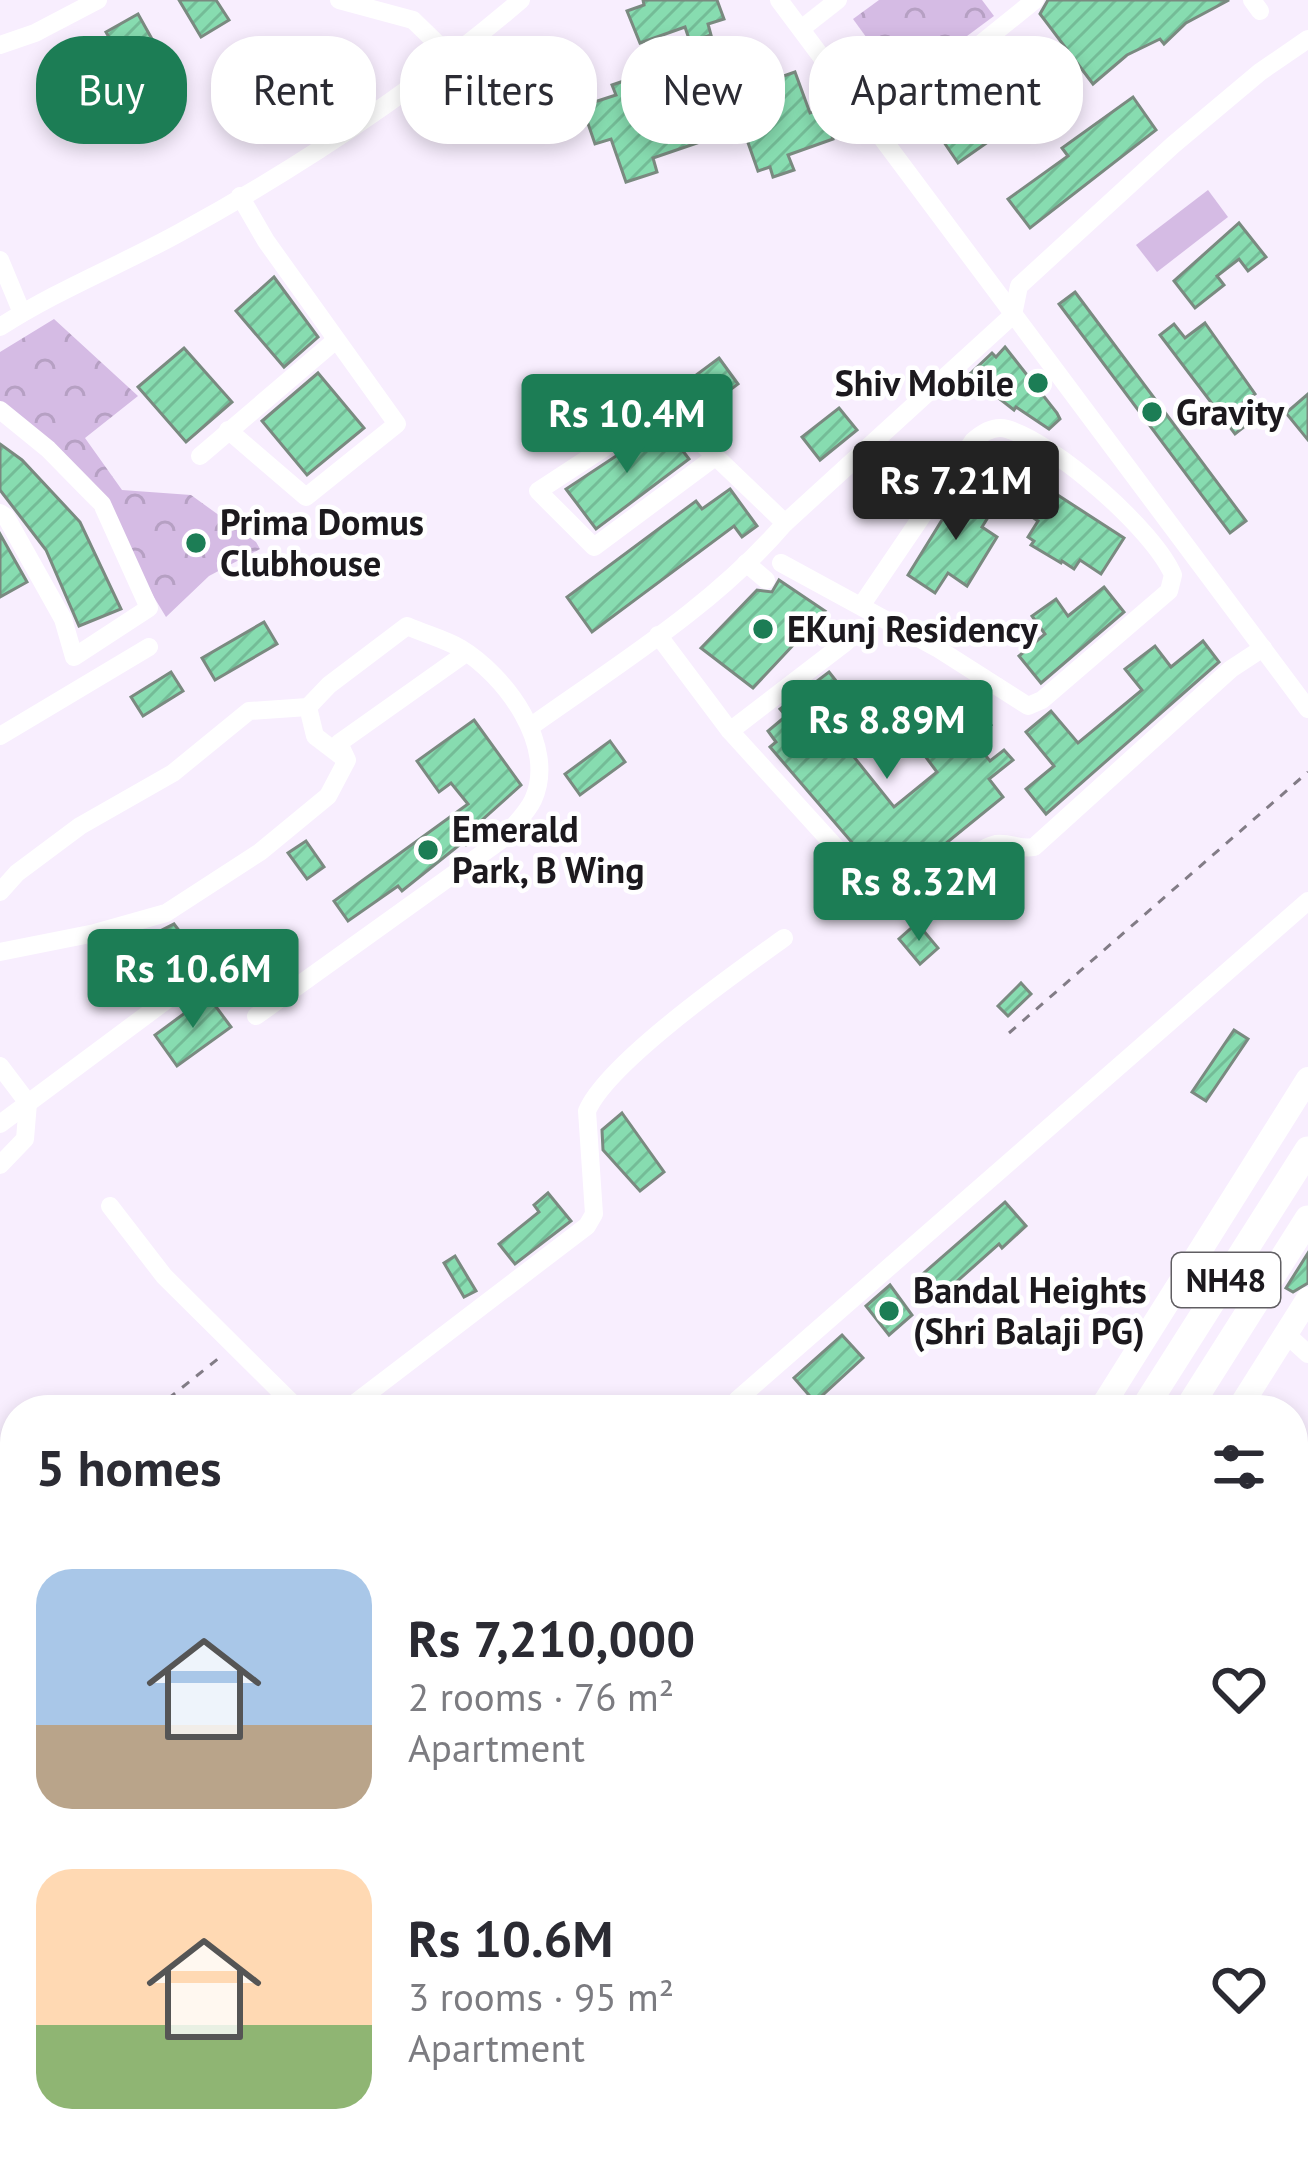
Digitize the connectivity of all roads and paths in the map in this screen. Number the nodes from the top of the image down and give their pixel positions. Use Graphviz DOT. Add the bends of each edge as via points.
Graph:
graph roads {
  1 [pos="98,0"];
  2 [pos="338,0"];
  3 [pos="521,0"];
  4 [pos="779,0"];
  5 [pos="838,0"];
  6 [pos="1035,0"];
  7 [pos="801,29"];
  8 [pos="429,36"];
  9 [pos="475,36"];
  10 [pos="990,36"];
  11 [pos="1308,39"];
  12 [pos="809,40"];
  13 [pos="0,45"];
  14 [pos="400,92"];
  15 [pos="886,144"];
  16 [pos="240,196"];
  17 [pos="0,260"];
  18 [pos="22,313"];
  19 [pos="1013,315"];
  20 [pos="0,327"];
  21 [pos="336,340"];
  22 [pos="0,410"];
  23 [pos="228,430"];
  24 [pos="200,456"];
  25 [pos="716,457"];
  26 [pos="0,513"];
  27 [pos="785,523"];
  28 [pos="746,563"];
  29 [pos="781,563"];
  30 [pos="766,580"];
  31 [pos="861,606"];
  32 [pos="658,635"];
  33 [pos="846,642"];
  34 [pos="149,646"];
  35 [pos="1263,648"];
  36 [pos="466,652"];
  37 [pos="308,707"];
  38 [pos="1308,709"];
  39 [pos="530,727"];
  40 [pos="730,731"];
  41 [pos="0,736"];
  42 [pos="347,760"];
  43 [pos="1308,772"];
  44 [pos="0,892"];
  45 [pos="1308,901"];
  46 [pos="784,938"];
  47 [pos="0,952"];
  48 [pos="223,958"];
  49 [pos="256,1016"];
  50 [pos="1009,1033"];
  51 [pos="0,1066"];
  52 [pos="1308,1079"];
  53 [pos="28,1102"];
  54 [pos="0,1124"];
  55 [pos="1308,1150"];
  56 [pos="0,1166"];
  57 [pos="110,1206"];
  58 [pos="1308,1219"];
  59 [pos="1308,1299"];
  60 [pos="1286,1334"];
  61 [pos="234,1346"];
  62 [pos="1308,1354"];
  63 [pos="173,1395"];
  64 [pos="284,1395"];
  65 [pos="366,1395"];
  66 [pos="743,1395"];
  67 [pos="1109,1395"];
  68 [pos="1153,1395"];
  69 [pos="1196,1395"];
  70 [pos="1247,1395"];
  1 -- 13 [label="street"];
  2 -- 8 [label="street" via="413,20"];
  3 -- 9 [label="street"];
  4 -- 7 [label="street"];
  5 -- 7 [label="street"];
  6 -- 10 [label="street"];
  7 -- 12 [label="street"];
  11 -- 19 [label="street" via="1173,145 1018,286"];
  14 -- 16 [label="street"];
  15 -- 19 [label="street"];
  16 -- 18 [label="street"];
  16 -- 21 [label="street"];
  17 -- 18 [label="street"];
  18 -- 20 [label="street"];
  19 -- 27 [label="street"];
  19 -- 35 [label="street"];
  21 -- 23 [label="street"];
  21 -- 23 [label="street" via="397,424 306,497"];
  22 -- 26 [label="street" via="102,504 149,608 74,658 63,619"];
  23 -- 24 [label="street"];
  25 -- 25 [label="street" via="665,408 538,491 594,547"];
  25 -- 27 [label="street"];
  27 -- 28 [label="street"];
  28 -- 30 [label="street"];
  28 -- 32 [label="street"];
  29 -- 31 [label="street"];
  31 -- 31 [label="street" via="1028,706 1169,591 1173,575 1113,500 1059,458 1007,429 990,429"];
  32 -- 39 [label="street"];
  32 -- 40 [label="street"];
  33 -- 40 [label="street"];
  34 -- 41 [label="street"];
  35 -- 38 [label="street"];
  35 -- 40 [label="street" via="1034,847 991,846 910,907 890,907"];
  36 -- 37 [label="street" via="407,626"];
  36 -- 39 [label="street" via="513,695"];
  36 -- 42 [label="street" via="339,743"];
  37 -- 42 [label="street" via="315,736"];
  37 -- 44 [label="street" via="249,711 173,773 80,826"];
  39 -- 49 [label="street" via="539,756 534,798 504,838"];
  42 -- 47 [label="street" via="328,796 166,913"];
  43 -- 50 [label="path"];
  45 -- 66 [label="street"];
  46 -- 65 [label="street" via="668,1026 592,1098 594,1214 587,1226"];
  48 -- 53 [label="street"];
  51 -- 53 [label="street"];
  52 -- 67 [label="main road"];
  53 -- 54 [label="street"];
  53 -- 56 [label="street" via="25,1139"];
  55 -- 68 [label="highway, NH48"];
  57 -- 61 [label="street"];
  58 -- 69 [label="highway, NH48"];
  59 -- 60 [label="main road"];
  60 -- 62 [label="street"];
  60 -- 70 [label="main road"];
  61 -- 63 [label="path"];
  61 -- 64 [label="street"];
}
